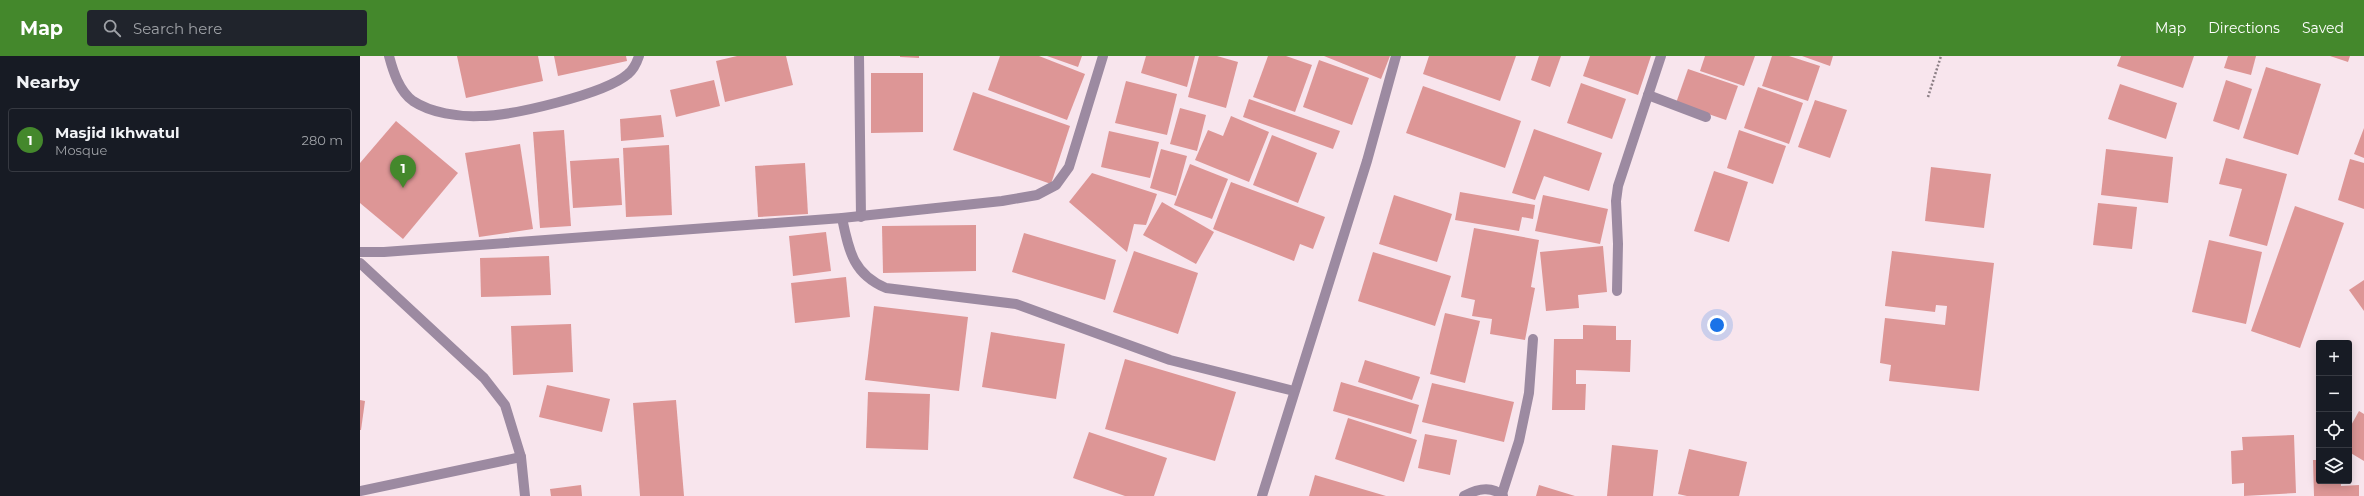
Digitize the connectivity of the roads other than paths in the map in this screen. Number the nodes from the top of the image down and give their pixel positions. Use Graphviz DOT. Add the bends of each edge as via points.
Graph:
graph roads {
  1 [pos="388,56"];
  2 [pos="639,56"];
  3 [pos="859,56"];
  4 [pos="1102,56"];
  5 [pos="1396,56"];
  6 [pos="1661,56"];
  7 [pos="1648,95"];
  8 [pos="1706,117"];
  9 [pos="861,217"];
  10 [pos="842,218"];
  11 [pos="360,252"];
  12 [pos="360,263"];
  13 [pos="1617,291"];
  14 [pos="1533,339"];
  15 [pos="1294,391"];
  16 [pos="521,457"];
  17 [pos="360,491"];
  18 [pos="1503,495"];
  19 [pos="525,496"];
  20 [pos="1262,496"];
  21 [pos="1464,496"];
  1 -- 2 [label="street" via="395,76 412,100 429,108 480,116 512,113 591,94 630,73"];
  3 -- 9 [label="street"];
  4 -- 9 [label="street" via="1069,167 1056,185 1048,191 1002,201"];
  5 -- 15 [label="street" via="1367,161"];
  6 -- 7 [label="street"];
  7 -- 8 [label="street"];
  7 -- 13 [label="street" via="1618,186"];
  9 -- 10 [label="street"];
  10 -- 11 [label="street"];
  10 -- 15 [label="street" via="850,252 858,265 870,281 886,288 1016,304 1170,360"];
  12 -- 16 [label="street" via="484,378 505,404"];
  14 -- 18 [label="street" via="1529,393 1519,441"];
  15 -- 20 [label="street"];
  16 -- 17 [label="street"];
  16 -- 19 [label="street"];
  18 -- 21 [label="street" via="1490,489 1477,489"];
}
